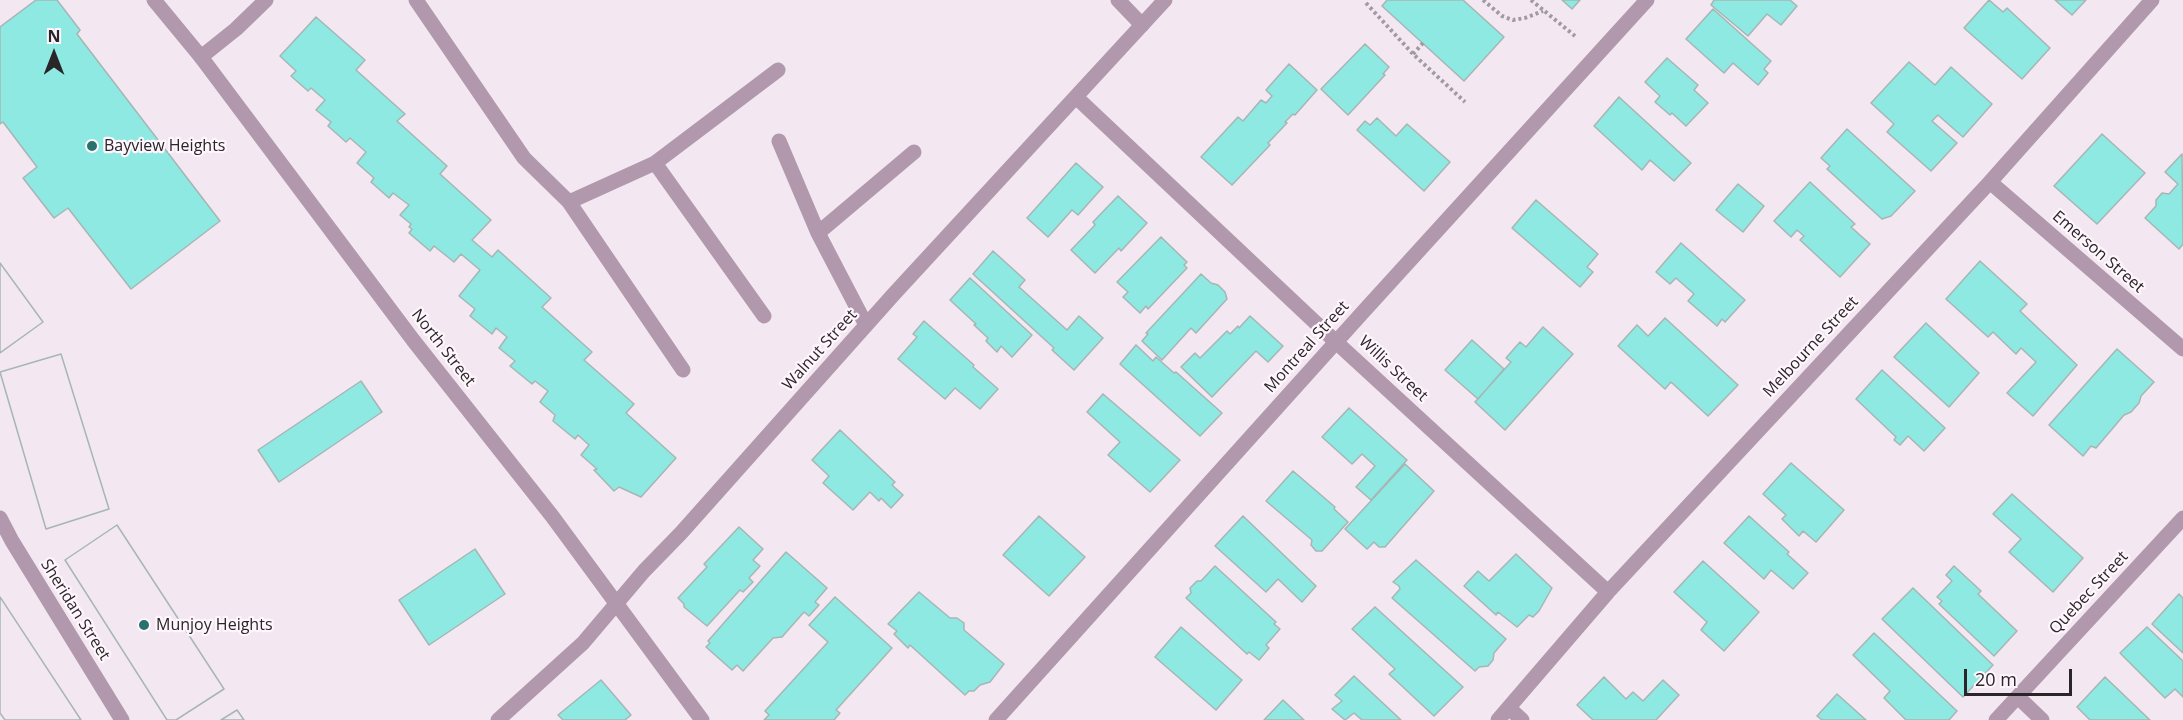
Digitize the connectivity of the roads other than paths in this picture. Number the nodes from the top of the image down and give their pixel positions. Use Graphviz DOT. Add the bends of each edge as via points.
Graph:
graph roads {
  1 [pos="154,0"];
  2 [pos="266,0"];
  3 [pos="416,0"];
  4 [pos="1118,0"];
  5 [pos="1165,0"];
  6 [pos="1647,0"];
  7 [pos="2152,0"];
  8 [pos="1142,26"];
  9 [pos="201,57"];
  10 [pos="777,70"];
  11 [pos="1076,97"];
  12 [pos="779,141"];
  13 [pos="914,152"];
  14 [pos="655,163"];
  15 [pos="1990,182"];
  16 [pos="569,202"];
  17 [pos="818,233"];
  18 [pos="764,316"];
  19 [pos="866,326"];
  20 [pos="1336,342"];
  21 [pos="2183,350"];
  22 [pos="683,370"];
  23 [pos="0,518"];
  24 [pos="2183,518"];
  25 [pos="1608,592"];
  26 [pos="616,604"];
  27 [pos="2018,697"];
  28 [pos="1509,708"];
  29 [pos="122,720"];
  30 [pos="498,720"];
  31 [pos="702,720"];
  32 [pos="996,720"];
  33 [pos="1498,720"];
  34 [pos="1522,720"];
  35 [pos="1996,720"];
  36 [pos="2042,720"];
  1 -- 9 [label="street, North Street"];
  2 -- 9 [label="street"];
  3 -- 16 [label="street" via="524,158"];
  4 -- 8 [label="street"];
  5 -- 8 [label="street, Walnut Street"];
  6 -- 20 [label="street, Montreal Street"];
  7 -- 15 [label="street, Melbourne Street"];
  8 -- 11 [label="street, Walnut Street"];
  9 -- 26 [label="street, North Street"];
  10 -- 14 [label="street"];
  11 -- 19 [label="street, Walnut Street"];
  11 -- 20 [label="street, Willis Street"];
  12 -- 17 [label="street"];
  13 -- 17 [label="street"];
  14 -- 16 [label="street"];
  14 -- 18 [label="street"];
  15 -- 21 [label="street, Emerson Street"];
  15 -- 25 [label="street, Melbourne Street"];
  16 -- 22 [label="street"];
  17 -- 19 [label="street"];
  19 -- 26 [label="street, Walnut Street"];
  20 -- 25 [label="street, Willis Street"];
  20 -- 32 [label="street, Montreal Street"];
  23 -- 29 [label="street, Sheridan Street"];
  24 -- 27 [label="street, Quebec Street"];
  25 -- 28 [label="street, Melbourne Street"];
  26 -- 30 [label="street, Walnut Street" via="583,643"];
  26 -- 31 [label="street, North Street"];
  27 -- 35 [label="street, Quebec Street"];
  27 -- 36 [label="street"];
  28 -- 33 [label="street, Melbourne Street"];
  28 -- 34 [label="street"];
}
